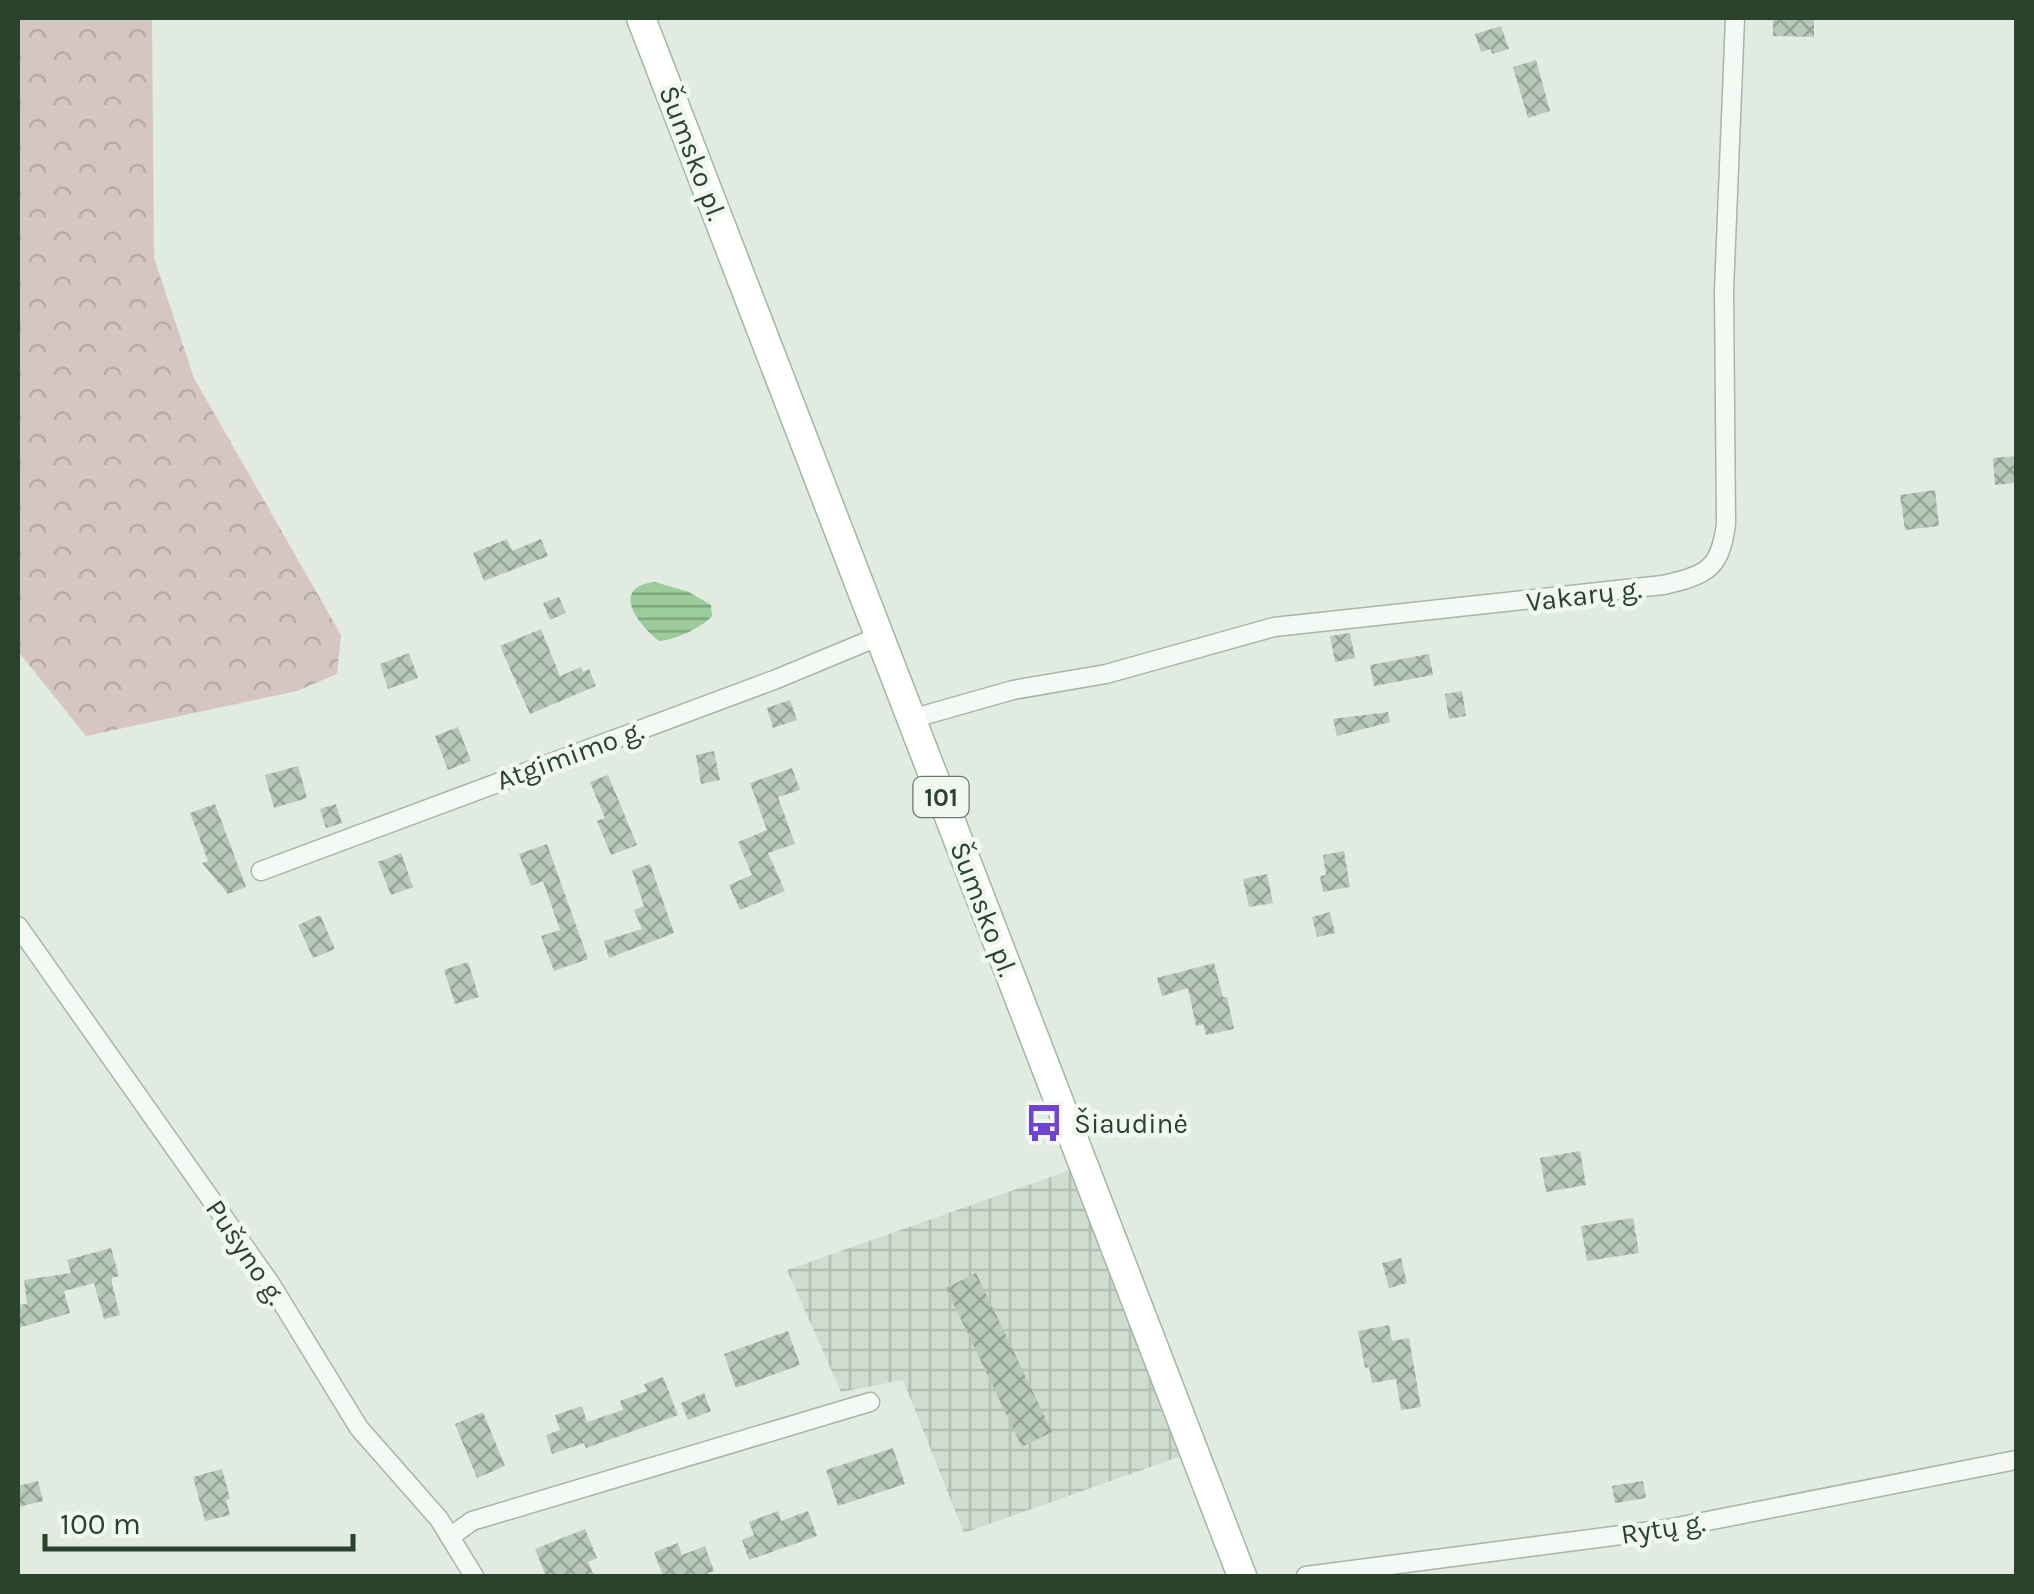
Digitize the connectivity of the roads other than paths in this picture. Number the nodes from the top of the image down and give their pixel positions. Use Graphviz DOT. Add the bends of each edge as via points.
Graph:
graph roads {
  1 [pos="641,18"];
  2 [pos="1736,18"];
  3 [pos="880,636"];
  4 [pos="911,720"];
  5 [pos="260,871"];
  6 [pos="18,926"];
  7 [pos="870,1402"];
  8 [pos="2016,1460"];
  9 [pos="450,1537"];
  10 [pos="474,1576"];
  11 [pos="1241,1576"];
  12 [pos="1306,1576"];
  1 -- 3 [label="main road, Šumsko pl. / 101"];
  2 -- 4 [label="street, Vakarų g." via="1724,290 1726,524 1722,551 1704,573 1663,585 1274,627"];
  3 -- 4 [label="main road, Šumsko pl. / 101"];
  3 -- 5 [label="street, Atgimimo g."];
  4 -- 11 [label="main road, Šumsko pl. / 101"];
  6 -- 9 [label="street, Pušyno g." via="270,1284 359,1428"];
  7 -- 9 [label="street" via="472,1520"];
  8 -- 12 [label="street, Rytų g." via="1667,1529"];
  9 -- 10 [label="street, Pušyno g."];
}
